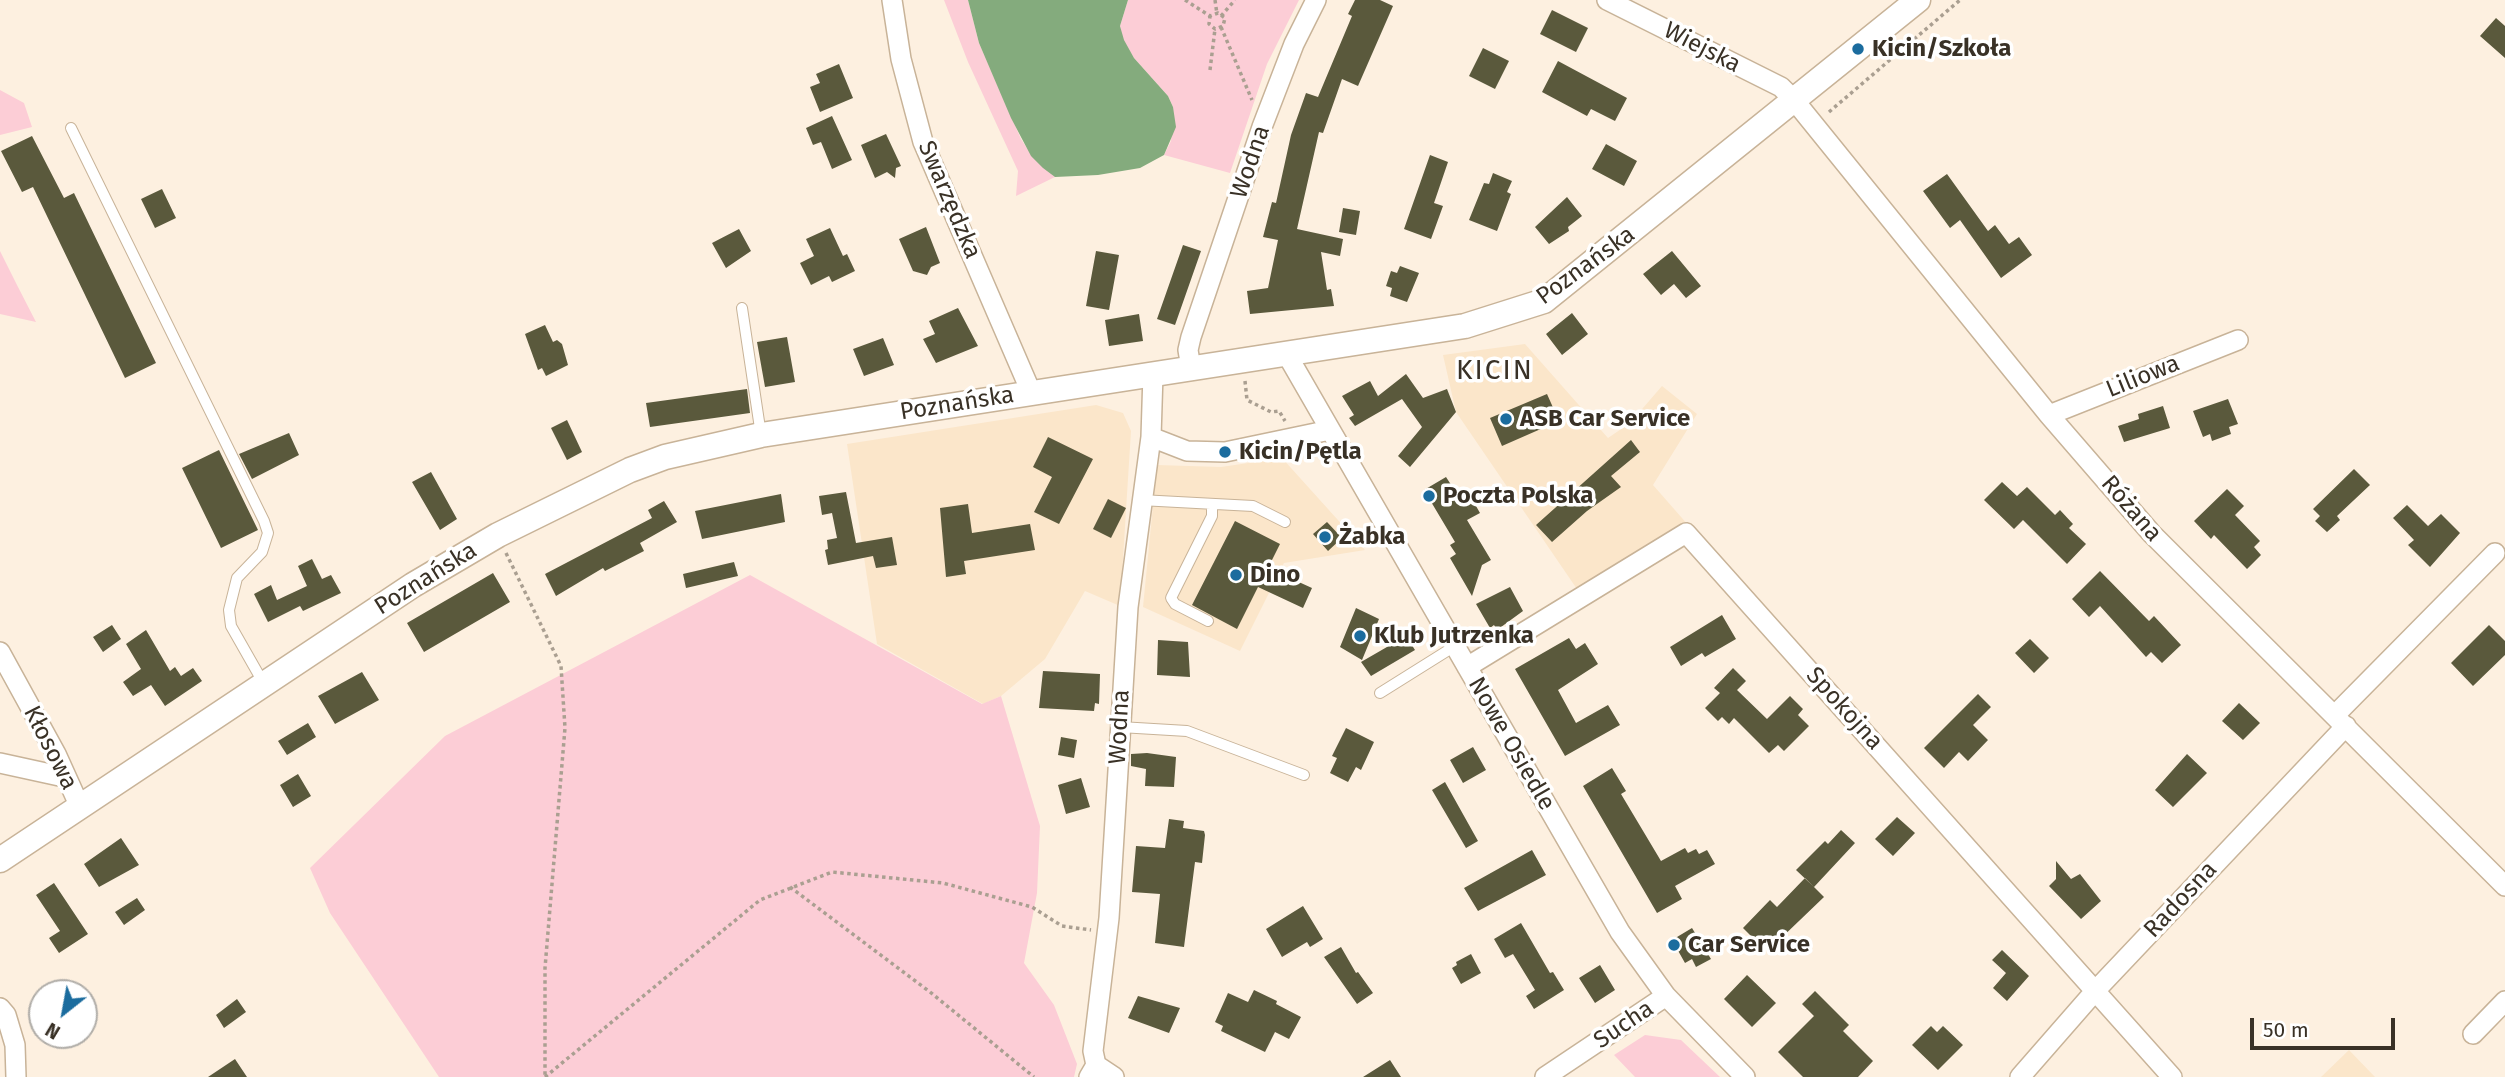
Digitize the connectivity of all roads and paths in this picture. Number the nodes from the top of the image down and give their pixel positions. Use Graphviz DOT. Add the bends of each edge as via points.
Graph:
graph roads {
  1 [pos="892,0"];
  2 [pos="1185,0"];
  3 [pos="1215,0"];
  4 [pos="1235,0"];
  5 [pos="1316,0"];
  6 [pos="1607,0"];
  7 [pos="1918,0"];
  8 [pos="1960,0"];
  9 [pos="1219,15"];
  10 [pos="1210,16"];
  11 [pos="1221,27"];
  12 [pos="1215,29"];
  13 [pos="1210,70"];
  14 [pos="1794,100"];
  15 [pos="1255,108"];
  16 [pos="1814,125"];
  17 [pos="72,128"];
  18 [pos="742,308"];
  19 [pos="2238,340"];
  20 [pos="1286,353"];
  21 [pos="1242,360"];
  22 [pos="1191,368"];
  23 [pos="1153,374"];
  24 [pos="1031,393"];
  25 [pos="2049,415"];
  26 [pos="1330,429"];
  27 [pos="761,435"];
  28 [pos="1151,437"];
  29 [pos="1295,437"];
  30 [pos="1140,500"];
  31 [pos="1212,504"];
  32 [pos="1285,522"];
  33 [pos="498,535"];
  34 [pos="2495,553"];
  35 [pos="1208,621"];
  36 [pos="1455,646"];
  37 [pos="0,652"];
  38 [pos="1467,667"];
  39 [pos="264,684"];
  40 [pos="1380,693"];
  41 [pos="2340,720"];
  42 [pos="1120,727"];
  43 [pos="0,763"];
  44 [pos="1304,775"];
  45 [pos="64,777"];
  46 [pos="80,807"];
  47 [pos="0,860"];
  48 [pos="2505,886"];
  49 [pos="790,887"];
  50 [pos="1107,932"];
  51 [pos="2096,990"];
  52 [pos="1667,996"];
  53 [pos="2505,1001"];
  54 [pos="0,1008"];
  55 [pos="2473,1034"];
  56 [pos="1093,1071"];
  57 [pos="16,1077"];
  58 [pos="545,1077"];
  59 [pos="1034,1077"];
  60 [pos="1114,1077"];
  61 [pos="1545,1077"];
  62 [pos="1745,1077"];
  63 [pos="2020,1077"];
  64 [pos="2172,1077"];
  1 -- 24 [label="street, Swarzędzka" via="901,59 923,142"];
  2 -- 10 [label="path"];
  3 -- 9 [label="path"];
  4 -- 9 [label="path"];
  5 -- 22 [label="street, Wodna" via="1262,127 1191,337"];
  6 -- 14 [label="street, Wiejska" via="1781,88"];
  7 -- 14 [label="street, Poznańska"];
  8 -- 16 [label="path"];
  9 -- 10 [label="path"];
  9 -- 11 [label="path" via="1225,19"];
  10 -- 12 [label="path" via="1209,24"];
  11 -- 12 [label="path"];
  11 -- 15 [label="path"];
  12 -- 13 [label="path"];
  14 -- 16 [label="street, Różana"];
  14 -- 20 [label="street, Poznańska" via="1544,301 1465,326"];
  16 -- 25 [label="street, Różana"];
  17 -- 39 [label="lane" via="268,533 262,552 237,578 229,610 231,626"];
  18 -- 27 [label="lane"];
  19 -- 25 [label="street, Liliowa"];
  20 -- 21 [label="street, Poznańska"];
  20 -- 26 [label="street, Nowe Osiedle"];
  21 -- 22 [label="street, Poznańska"];
  21 -- 29 [label="path" via="1247,400 1271,412 1279,411"];
  22 -- 23 [label="street, Poznańska"];
  23 -- 24 [label="street, Poznańska"];
  23 -- 28 [label="street, Wodna"];
  24 -- 27 [label="street, Poznańska"];
  25 -- 41 [label="street, Różana" via="2161,543"];
  26 -- 29 [label="street"];
  26 -- 36 [label="street, Nowe Osiedle"];
  27 -- 33 [label="street, Poznańska" via="665,457 630,470"];
  28 -- 29 [label="street" via="1187,451 1205,452"];
  28 -- 30 [label="street, Wodna"];
  30 -- 31 [label="lane"];
  30 -- 42 [label="street, Wodna"];
  31 -- 32 [label="lane" via="1254,506"];
  31 -- 35 [label="lane" via="1212,516 1171,597 1175,604"];
  33 -- 39 [label="street, Poznańska"];
  33 -- 58 [label="path" via="561,666 565,728 545,968"];
  34 -- 41 [label="street, Radosna"];
  36 -- 38 [label="street, Nowe Osiedle"];
  36 -- 40 [label="lane"];
  37 -- 45 [label="street, Kłosowa"];
  38 -- 51 [label="street, Spokojna" via="1686,533"];
  38 -- 52 [label="street, Nowe Osiedle" via="1620,932"];
  39 -- 46 [label="street, Poznańska"];
  41 -- 48 [label="street, Różana"];
  41 -- 51 [label="street, Radosna"];
  42 -- 44 [label="lane" via="1187,731"];
  42 -- 50 [label="street, Wodna"];
  43 -- 45 [label="street"];
  45 -- 46 [label="street, Kłosowa"];
  46 -- 47 [label="street, Poznańska"];
  49 -- 50 [label="path" via="832,872 943,883 1032,907 1062,926"];
  49 -- 58 [label="path" via="760,900"];
  49 -- 59 [label="path"];
  50 -- 56 [label="street, Wodna"];
  51 -- 63 [label="street, Radosna"];
  51 -- 64 [label="street, Spokojna"];
  52 -- 61 [label="street, Sucha"];
  52 -- 62 [label="street, Nowe Osiedle"];
  53 -- 55 [label="street"];
  54 -- 57 [label="street" via="15,1045"];
  56 -- 60 [label="street"];
}
